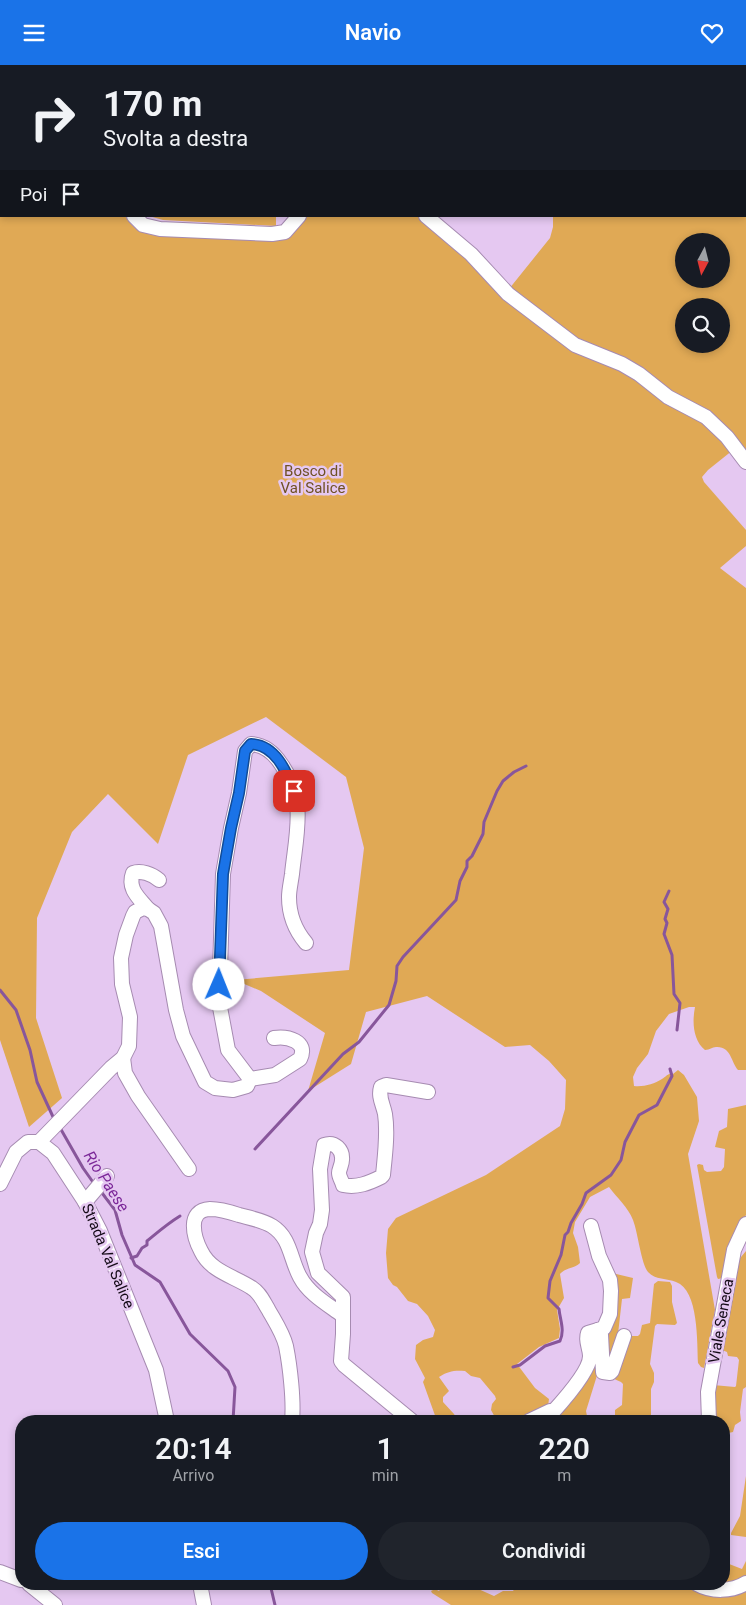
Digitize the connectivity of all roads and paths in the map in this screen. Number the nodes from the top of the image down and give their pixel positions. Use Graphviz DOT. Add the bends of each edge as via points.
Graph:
graph roads {
  1 [pos="135,217"];
  2 [pos="298,217"];
  3 [pos="427,217"];
  4 [pos="746,462"];
  5 [pos="159,880"];
  6 [pos="148,909"];
  7 [pos="306,943"];
  8 [pos="274,1038"];
  9 [pos="123,1058"];
  10 [pos="250,1079"];
  11 [pos="428,1092"];
  12 [pos="39,1142"];
  13 [pos="4,1160"];
  14 [pos="189,1169"];
  15 [pos="102,1183"];
  16 [pos="0,1184"];
  17 [pos="85,1202"];
  18 [pos="746,1224"];
  19 [pos="591,1226"];
  20 [pos="342,1315"];
  21 [pos="598,1330"];
  22 [pos="624,1336"];
  23 [pos="167,1415"];
  24 [pos="292,1415"];
  25 [pos="405,1415"];
  26 [pos="552,1415"];
  27 [pos="709,1415"];
  28 [pos="0,1572"];
  29 [pos="15,1578"];
  30 [pos="746,1583"];
  31 [pos="730,1588"];
  32 [pos="36,1590"];
  33 [pos="201,1590"];
  34 [pos="210,1590"];
  35 [pos="204,1604"];
  36 [pos="55,1605"];
  1 -- 2 [label="street" via="143,225 160,229 272,234 285,231"];
  3 -- 4 [label="street" via="471,254 508,294 575,345 622,364 668,397 706,417"];
  5 -- 6 [label="street" via="140,872 132,873 132,889"];
  6 -- 9 [label="street" via="139,909 133,916 121,957 122,984 131,1028 129,1046"];
  6 -- 10 [label="street" via="161,926 183,1036 205,1082 232,1090 247,1086"];
  7 -- 10 [label="street" via="292,918 289,897 299,812 294,791 287,771 276,757 260,745 251,744 245,751 223,874 219,1002 228,1050"];
  8 -- 10 [label="street" via="285,1037 299,1043 302,1049 300,1059 275,1075"];
  9 -- 12 [label="street" via="110,1067"];
  9 -- 14 [label="street" via="125,1073 138,1096"];
  11 -- 20 [label="street" via="382,1087 380,1097 386,1125 381,1177 351,1187 343,1185 339,1172 343,1159 341,1151 335,1144 324,1145 320,1169 322,1210 312,1252 318,1273 343,1297"];
  12 -- 13 [label="street" via="28,1142"];
  12 -- 17 [label="street, Strada Val Salice" via="53,1153"];
  13 -- 16 [label="street"];
  15 -- 17 [label="street"];
  17 -- 23 [label="street, Strada Val Salice" via="100,1231 156,1370"];
  18 -- 27 [label="street, Viale Seneca" via="734,1250 725,1296 708,1392"];
  19 -- 21 [label="street" via="611,1291 610,1314 604,1328"];
  20 -- 24 [label="street" via="306,1286 288,1243 270,1225 209,1209 194,1219 195,1237 206,1261 259,1293 280,1331 286,1345"];
  20 -- 25 [label="street" via="341,1361"];
  21 -- 22 [label="street" via="603,1371 606,1373 612,1371"];
  21 -- 26 [label="street" via="587,1335 588,1364"];
  28 -- 29 [label="street"];
  30 -- 31 [label="street"];
  32 -- 36 [label="street"];
  33 -- 35 [label="street"];
  34 -- 35 [label="street"];
}
